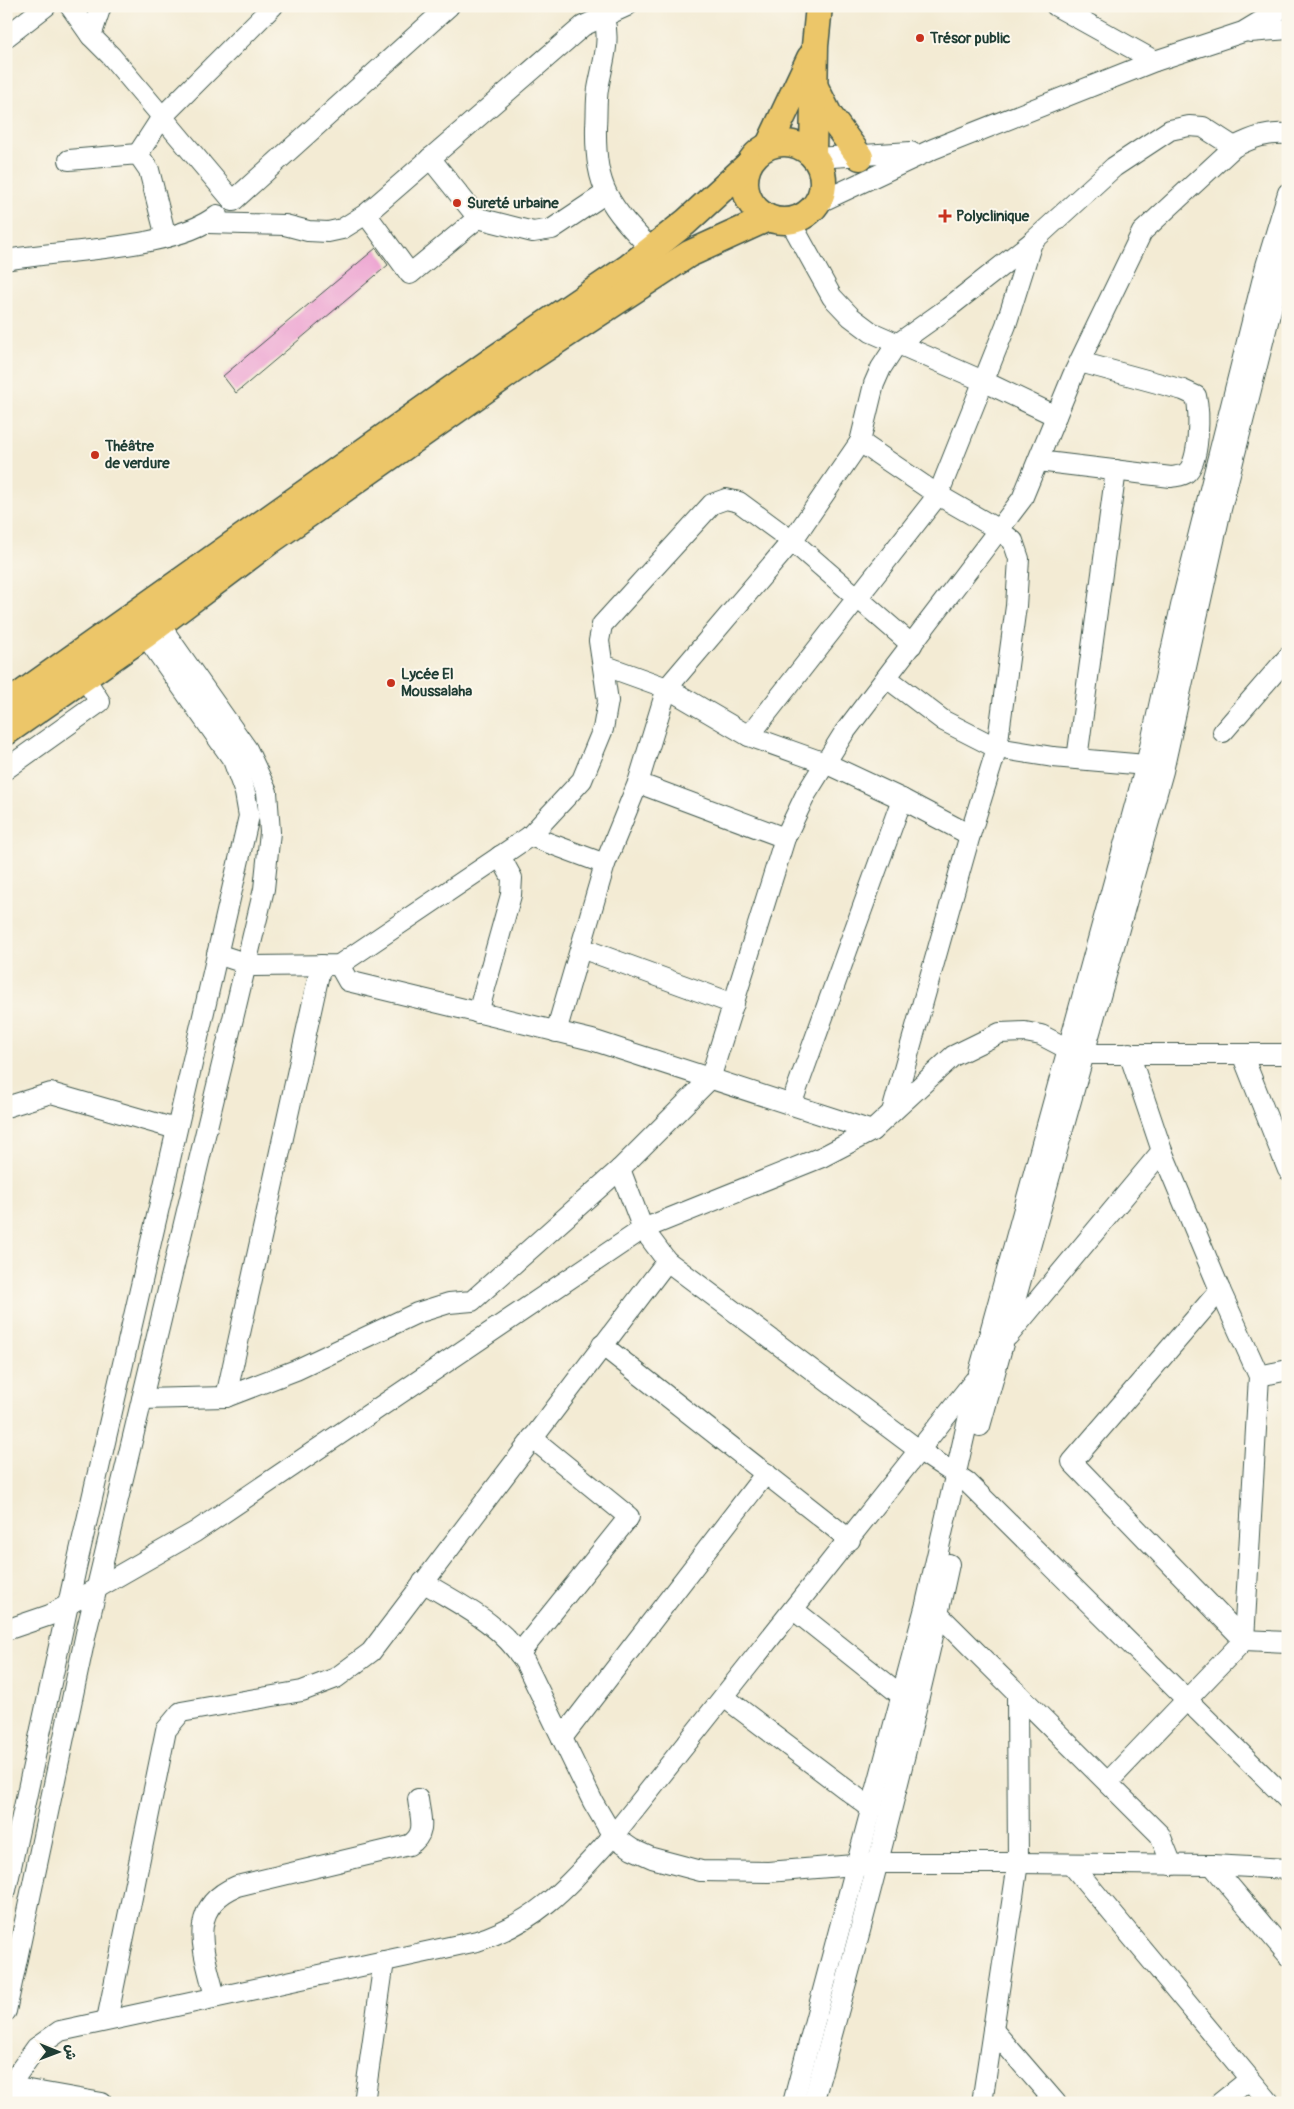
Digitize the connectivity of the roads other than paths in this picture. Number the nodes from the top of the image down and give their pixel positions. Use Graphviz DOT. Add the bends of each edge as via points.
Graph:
graph roads {
  1 [pos="46,6"];
  2 [pos="70,6"];
  3 [pos="101,6"];
  4 [pos="273,6"];
  5 [pos="449,6"];
  6 [pos="627,6"];
  7 [pos="819,6"];
  8 [pos="1056,6"];
  9 [pos="1286,6"];
  10 [pos="604,18"];
  11 [pos="1288,29"];
  12 [pos="1243,32"];
  13 [pos="91,36"];
  14 [pos="6,37"];
  15 [pos="815,46"];
  16 [pos="1155,61"];
  17 [pos="814,84"];
  18 [pos="162,117"];
  19 [pos="1288,134"];
  20 [pos="769,145"];
  21 [pos="1234,147"];
  22 [pos="932,149"];
  23 [pos="138,154"];
  24 [pos="814,156"];
  25 [pos="860,157"];
  26 [pos="430,158"];
  27 [pos="69,160"];
  28 [pos="748,165"];
  29 [pos="606,193"];
  30 [pos="1288,193"];
  31 [pos="234,201"];
  32 [pos="818,203"];
  33 [pos="366,214"];
  34 [pos="478,218"];
  35 [pos="779,220"];
  36 [pos="208,223"];
  37 [pos="166,237"];
  38 [pos="1032,242"];
  39 [pos="1288,242"];
  40 [pos="652,250"];
  41 [pos="10,255"];
  42 [pos="896,345"];
  43 [pos="1080,362"];
  44 [pos="983,381"];
  45 [pos="1056,416"];
  46 [pos="860,442"];
  47 [pos="1038,461"];
  48 [pos="1116,470"];
  49 [pos="938,496"];
  50 [pos="999,530"];
  51 [pos="792,541"];
  52 [pos="857,598"];
  53 [pos="152,629"];
  54 [pos="912,645"];
  55 [pos="1288,657"];
  56 [pos="603,665"];
  57 [pos="84,678"];
  58 [pos="887,678"];
  59 [pos="667,688"];
  60 [pos="6,705"];
  61 [pos="6,732"];
  62 [pos="1223,732"];
  63 [pos="749,736"];
  64 [pos="997,748"];
  65 [pos="1077,759"];
  66 [pos="825,763"];
  67 [pos="1155,768"];
  68 [pos="6,769"];
  69 [pos="638,783"];
  70 [pos="902,799"];
  71 [pos="970,835"];
  72 [pos="530,836"];
  73 [pos="785,838"];
  74 [pos="500,856"];
  75 [pos="605,864"];
  76 [pos="581,948"];
  77 [pos="217,954"];
  78 [pos="246,963"];
  79 [pos="330,965"];
  80 [pos="734,1004"];
  81 [pos="478,1012"];
  82 [pos="556,1032"];
  83 [pos="1076,1052"];
  84 [pos="1129,1053"];
  85 [pos="1242,1054"];
  86 [pos="1288,1054"];
  87 [pos="710,1079"];
  88 [pos="791,1105"];
  89 [pos="6,1107"];
  90 [pos="892,1112"];
  91 [pos="176,1130"];
  92 [pos="872,1131"];
  93 [pos="1162,1151"];
  94 [pos="620,1169"];
  95 [pos="1288,1170"];
  96 [pos="643,1229"];
  97 [pos="667,1262"];
  98 [pos="1220,1290"];
  99 [pos="1003,1342"];
  100 [pos="602,1345"];
  101 [pos="1288,1370"];
  102 [pos="978,1376"];
  103 [pos="1260,1376"];
  104 [pos="226,1397"];
  105 [pos="142,1400"];
  106 [pos="532,1438"];
  107 [pos="920,1451"];
  108 [pos="766,1473"];
  109 [pos="961,1478"];
  110 [pos="850,1540"];
  111 [pos="423,1582"];
  112 [pos="97,1588"];
  113 [pos="68,1605"];
  114 [pos="932,1608"];
  115 [pos="794,1610"];
  116 [pos="6,1630"];
  117 [pos="1244,1640"];
  118 [pos="1288,1642"];
  119 [pos="519,1654"];
  120 [pos="1017,1692"];
  121 [pos="902,1696"];
  122 [pos="724,1697"];
  123 [pos="1186,1700"];
  124 [pos="562,1738"];
  125 [pos="1108,1782"];
  126 [pos="418,1799"];
  127 [pos="1288,1800"];
  128 [pos="872,1809"];
  129 [pos="613,1836"];
  130 [pos="878,1863"];
  131 [pos="1018,1863"];
  132 [pos="1072,1865"];
  133 [pos="1172,1865"];
  134 [pos="1212,1865"];
  135 [pos="858,1866"];
  136 [pos="1288,1869"];
  137 [pos="6,1890"];
  138 [pos="1288,1955"];
  139 [pos="384,1961"];
  140 [pos="215,1997"];
  141 [pos="6,2010"];
  142 [pos="107,2020"];
  143 [pos="993,2030"];
  144 [pos="1250,2079"];
  145 [pos="8,2086"];
  146 [pos="102,2103"];
  147 [pos="364,2103"];
  148 [pos="793,2103"];
  149 [pos="813,2103"];
  150 [pos="982,2103"];
  151 [pos="1056,2103"];
  152 [pos="1220,2103"];
  153 [pos="1270,2103"];
  1 -- 14 [label="street"];
  2 -- 13 [label="street"];
  3 -- 13 [label="street"];
  4 -- 18 [label="street"];
  5 -- 31 [label="street"];
  6 -- 10 [label="street"];
  7 -- 15 [label="main road"];
  8 -- 16 [label="street"];
  9 -- 12 [label="street"];
  10 -- 26 [label="street" via="583,26"];
  10 -- 29 [label="street" via="608,40 597,92 596,150 600,181"];
  11 -- 12 [label="street"];
  12 -- 16 [label="street"];
  13 -- 18 [label="street"];
  15 -- 17 [label="main road"];
  15 -- 20 [label="main road"];
  16 -- 22 [label="street"];
  17 -- 24 [label="main road"];
  17 -- 25 [label="main road" via="834,122"];
  18 -- 23 [label="street"];
  18 -- 31 [label="street"];
  19 -- 21 [label="street" via="1269,133"];
  20 -- 24 [label="main road" via="792,143"];
  20 -- 28 [label="main road"];
  21 -- 38 [label="street" via="1203,127 1170,130 1114,168"];
  21 -- 43 [label="street" via="1142,232"];
  22 -- 25 [label="street"];
  22 -- 32 [label="street"];
  23 -- 27 [label="street"];
  23 -- 37 [label="street" via="149,170"];
  24 -- 25 [label="street"];
  24 -- 32 [label="main road" via="822,172 823,188"];
  26 -- 33 [label="street"];
  26 -- 34 [label="street"];
  28 -- 35 [label="main road" via="744,177 750,202 758,212"];
  28 -- 40 [label="main road"];
  29 -- 34 [label="street" via="552,230 533,232"];
  29 -- 40 [label="street" via="626,222"];
  30 -- 67 [label="street" via="1266,266 1183,597"];
  31 -- 36 [label="street"];
  32 -- 35 [label="main road" via="811,211"];
  33 -- 34 [label="street" via="410,274"];
  33 -- 36 [label="street" via="342,229 328,232 308,231 285,224"];
  35 -- 42 [label="street" via="832,297 850,317"];
  35 -- 53 [label="main road" via="688,254 632,290 270,541"];
  36 -- 37 [label="street"];
  37 -- 41 [label="street"];
  38 -- 42 [label="street"];
  38 -- 44 [label="street" via="1006,325"];
  39 -- 67 [label="street"];
  40 -- 60 [label="main road"];
  42 -- 44 [label="street"];
  42 -- 46 [label="street" via="874,384"];
  43 -- 45 [label="street"];
  43 -- 48 [label="street" via="1196,396 1200,410 1194,465 1185,475 1171,477"];
  44 -- 45 [label="street"];
  44 -- 49 [label="street"];
  45 -- 47 [label="street"];
  46 -- 49 [label="street"];
  46 -- 51 [label="street"];
  47 -- 48 [label="street"];
  47 -- 50 [label="street" via="1022,499"];
  48 -- 65 [label="street"];
  49 -- 50 [label="street"];
  49 -- 52 [label="street"];
  50 -- 54 [label="street"];
  50 -- 64 [label="street" via="1013,541 1019,559"];
  51 -- 52 [label="street"];
  51 -- 56 [label="street" via="738,502 726,500 712,504 602,625 599,641"];
  51 -- 59 [label="street"];
  52 -- 54 [label="street"];
  52 -- 63 [label="street"];
  53 -- 57 [label="main road"];
  53 -- 77 [label="street" via="232,760 245,793 249,816"];
  53 -- 78 [label="street" via="247,749 267,792 270,832 264,889"];
  54 -- 58 [label="street"];
  55 -- 62 [label="street"];
  56 -- 59 [label="street"];
  56 -- 72 [label="street" via="608,702 603,729 582,780"];
  57 -- 61 [label="main road"];
  57 -- 68 [label="street" via="100,702"];
  58 -- 64 [label="street" via="944,721"];
  58 -- 66 [label="street"];
  59 -- 63 [label="street"];
  59 -- 69 [label="street"];
  63 -- 66 [label="street"];
  64 -- 65 [label="street"];
  64 -- 71 [label="street"];
  65 -- 67 [label="street"];
  66 -- 70 [label="street"];
  66 -- 73 [label="street"];
  67 -- 83 [label="street"];
  69 -- 73 [label="street"];
  69 -- 75 [label="street"];
  70 -- 71 [label="street"];
  70 -- 88 [label="street"];
  71 -- 90 [label="street"];
  72 -- 74 [label="street"];
  72 -- 75 [label="street"];
  73 -- 80 [label="street"];
  74 -- 79 [label="street"];
  74 -- 81 [label="street" via="512,878 511,895"];
  75 -- 76 [label="street"];
  76 -- 80 [label="street"];
  76 -- 82 [label="street"];
  77 -- 78 [label="street"];
  77 -- 91 [label="street"];
  78 -- 79 [label="street" via="254,966"];
  78 -- 105 [label="street"];
  79 -- 81 [label="street" via="348,981"];
  79 -- 104 [label="street"];
  80 -- 87 [label="street"];
  81 -- 82 [label="street"];
  82 -- 87 [label="street" via="592,1040"];
  83 -- 84 [label="street"];
  83 -- 90 [label="street" via="1041,1035 1000,1033 953,1056"];
  83 -- 99 [label="street"];
  83 -- 102 [label="street"];
  84 -- 85 [label="street"];
  84 -- 93 [label="street"];
  85 -- 86 [label="street"];
  85 -- 95 [label="street"];
  87 -- 88 [label="street"];
  87 -- 94 [label="street"];
  88 -- 92 [label="street"];
  89 -- 91 [label="street" via="51,1093"];
  90 -- 92 [label="street"];
  91 -- 113 [label="street"];
  92 -- 96 [label="street" via="822,1157"];
  93 -- 98 [label="street"];
  93 -- 99 [label="street"];
  94 -- 96 [label="street"];
  94 -- 104 [label="street" via="472,1301 449,1303 417,1312 296,1370"];
  96 -- 97 [label="street"];
  96 -- 112 [label="street" via="195,1532"];
  97 -- 100 [label="street"];
  97 -- 107 [label="street"];
  98 -- 103 [label="street"];
  98 -- 117 [label="street" via="1072,1462"];
  99 -- 109 [label="street"];
  100 -- 106 [label="street"];
  100 -- 108 [label="street"];
  101 -- 103 [label="street"];
  102 -- 107 [label="street"];
  102 -- 109 [label="street"];
  103 -- 117 [label="street"];
  104 -- 105 [label="street"];
  105 -- 112 [label="street"];
  106 -- 111 [label="street"];
  106 -- 119 [label="street" via="629,1517"];
  107 -- 109 [label="street"];
  107 -- 110 [label="street"];
  108 -- 110 [label="street"];
  108 -- 124 [label="street"];
  109 -- 114 [label="street"];
  109 -- 123 [label="street"];
  110 -- 115 [label="street"];
  111 -- 119 [label="street" via="496,1627"];
  111 -- 142 [label="street" via="371,1652 336,1678 302,1691 181,1712 166,1730"];
  112 -- 113 [label="street"];
  112 -- 141 [label="street"];
  113 -- 116 [label="street" via="50,1615"];
  113 -- 137 [label="street"];
  114 -- 120 [label="street"];
  114 -- 121 [label="street"];
  114 -- 130 [label="street"];
  115 -- 121 [label="street"];
  115 -- 122 [label="street"];
  117 -- 118 [label="street"];
  117 -- 123 [label="street"];
  119 -- 124 [label="street"];
  120 -- 125 [label="street"];
  120 -- 131 [label="street"];
  121 -- 128 [label="street"];
  122 -- 128 [label="street"];
  122 -- 129 [label="street"];
  123 -- 125 [label="street"];
  123 -- 127 [label="street"];
  124 -- 129 [label="street"];
  125 -- 133 [label="street" via="1160,1835"];
  126 -- 140 [label="street" via="423,1831 409,1845 237,1886 216,1897 208,1906 202,1932"];
  128 -- 135 [label="street"];
  129 -- 135 [label="street" via="652,1858 700,1871 768,1872"];
  129 -- 139 [label="street" via="560,1893 519,1925 477,1941"];
  130 -- 131 [label="street"];
  130 -- 135 [label="street"];
  130 -- 149 [label="street"];
  131 -- 132 [label="street"];
  131 -- 143 [label="street"];
  132 -- 133 [label="street"];
  132 -- 144 [label="street"];
  133 -- 134 [label="street"];
  134 -- 136 [label="street"];
  134 -- 138 [label="street"];
  135 -- 148 [label="street"];
  139 -- 140 [label="street"];
  139 -- 147 [label="street"];
  140 -- 142 [label="street"];
  142 -- 145 [label="street" via="60,2031 36,2048"];
  143 -- 150 [label="street"];
  143 -- 151 [label="street"];
  144 -- 152 [label="street"];
  144 -- 153 [label="street"];
  145 -- 146 [label="street"];
}
